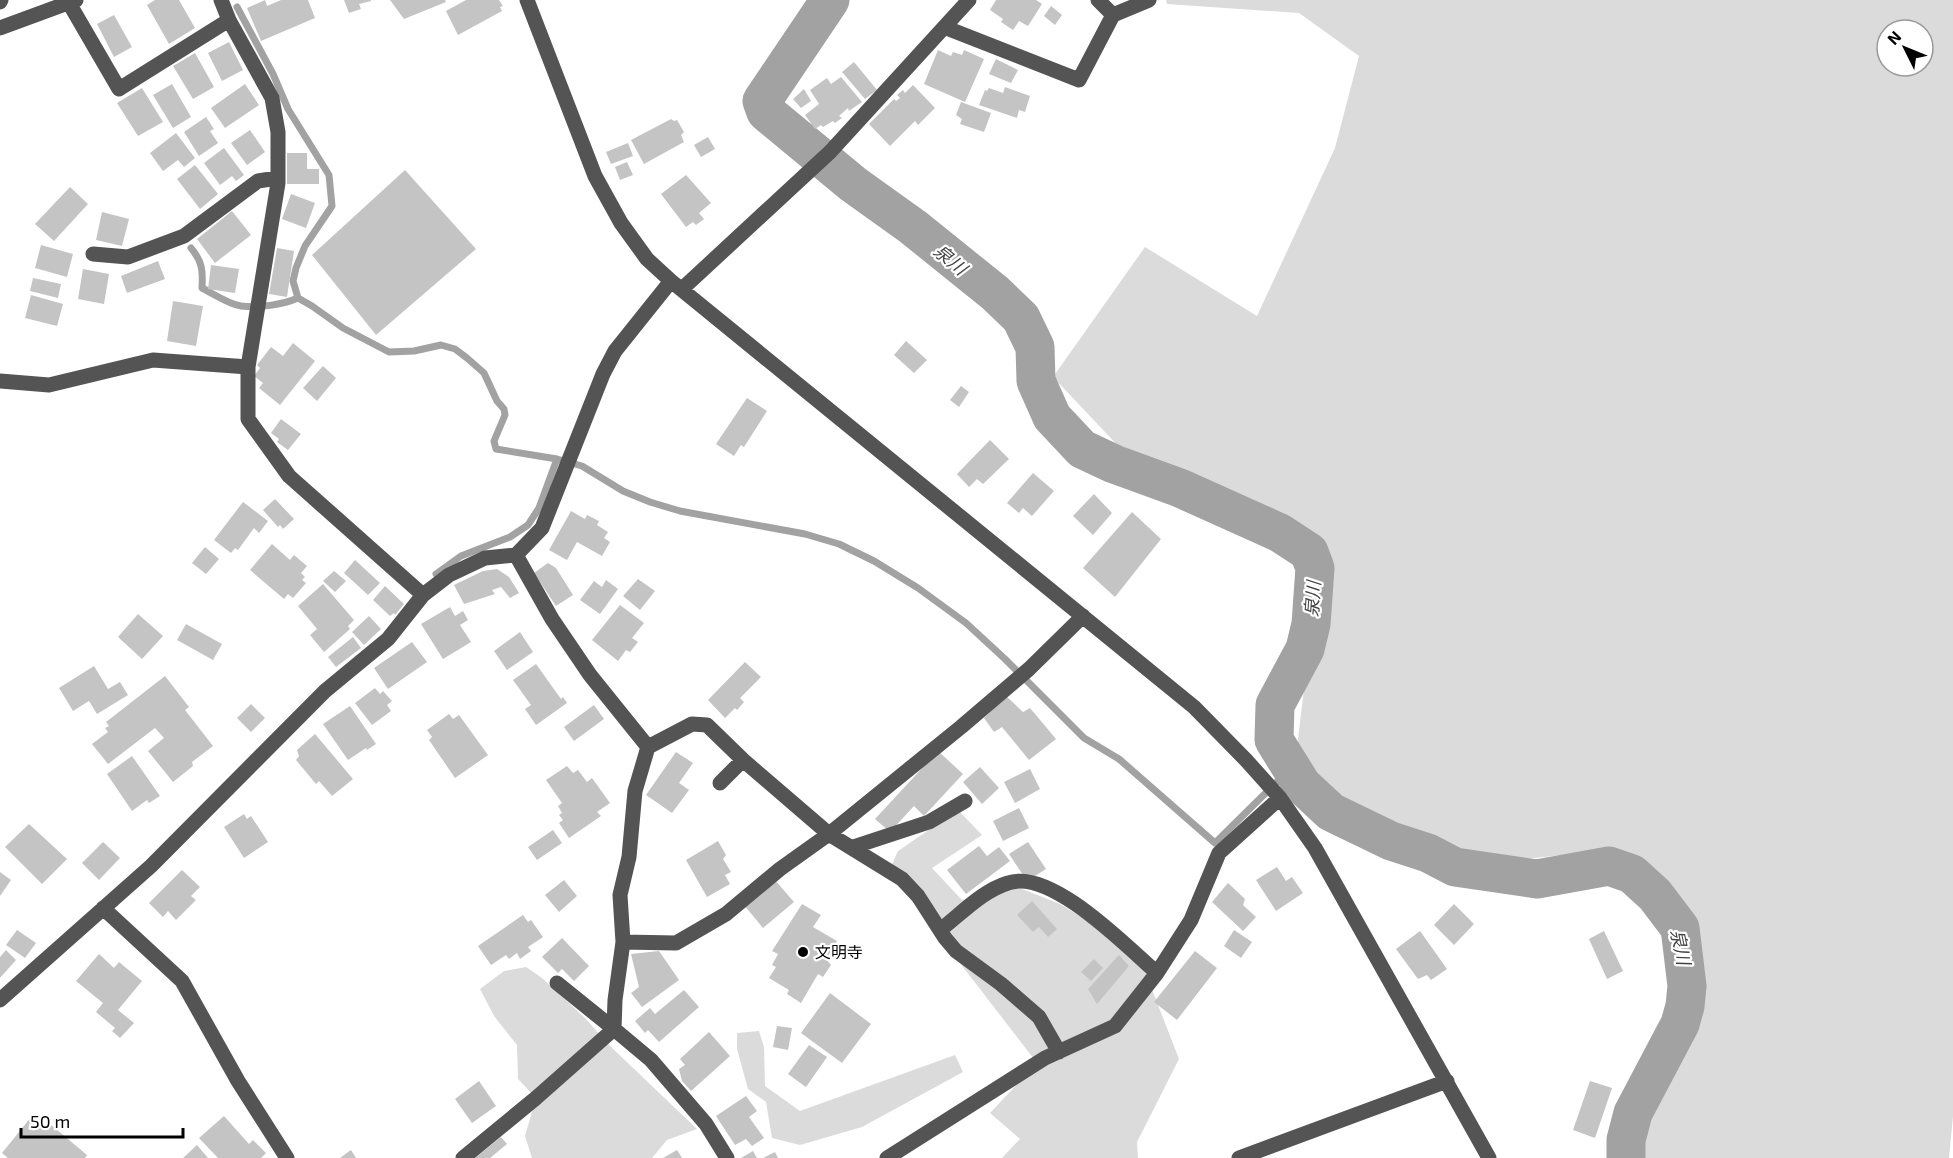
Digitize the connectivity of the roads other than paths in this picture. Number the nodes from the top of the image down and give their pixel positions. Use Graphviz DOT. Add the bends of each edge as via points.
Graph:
graph roads {
  1 [pos="221,0"];
  2 [pos="528,0"];
  3 [pos="969,0"];
  4 [pos="1098,0"];
  5 [pos="1149,0"];
  6 [pos="73,1"];
  7 [pos="1113,15"];
  8 [pos="229,20"];
  9 [pos="944,27"];
  10 [pos="0,28"];
  11 [pos="277,178"];
  12 [pos="93,254"];
  13 [pos="676,285"];
  14 [pos="248,367"];
  15 [pos="0,381"];
  16 [pos="516,555"];
  17 [pos="423,595"];
  18 [pos="1083,616"];
  19 [pos="648,747"];
  20 [pos="743,760"];
  21 [pos="720,783"];
  22 [pos="1280,798"];
  23 [pos="965,801"];
  24 [pos="829,834"];
  25 [pos="853,848"];
  26 [pos="103,908"];
  27 [pos="940,930"];
  28 [pos="623,942"];
  29 [pos="1157,973"];
  30 [pos="557,983"];
  31 [pos="0,1000"];
  32 [pos="614,1029"];
  33 [pos="1059,1052"];
  34 [pos="1447,1081"];
  35 [pos="287,1158"];
  36 [pos="464,1158"];
  37 [pos="727,1158"];
  38 [pos="887,1158"];
  39 [pos="1239,1158"];
  40 [pos="1489,1158"];
  1 -- 8 [label="street"];
  2 -- 13 [label="street" via="595,176 646,259"];
  3 -- 9 [label="street"];
  4 -- 7 [label="street"];
  5 -- 7 [label="street"];
  6 -- 8 [label="street" via="119,89"];
  6 -- 10 [label="street"];
  7 -- 9 [label="street" via="1079,80"];
  8 -- 11 [label="street" via="272,98 278,132"];
  9 -- 13 [label="street" via="830,152"];
  11 -- 12 [label="street" via="258,181 184,236 128,257"];
  11 -- 14 [label="street"];
  13 -- 16 [label="street" via="615,351 542,528"];
  13 -- 18 [label="street"];
  14 -- 15 [label="street" via="153,360 49,385"];
  14 -- 17 [label="street" via="248,419 289,476"];
  16 -- 17 [label="street" via="485,558 449,575"];
  16 -- 19 [label="street" via="590,675"];
  17 -- 26 [label="street" via="388,639 325,691 151,866"];
  18 -- 22 [label="street" via="1194,707"];
  18 -- 24 [label="street" via="1029,669"];
  19 -- 20 [label="street" via="692,724 707,725"];
  19 -- 28 [label="street" via="635,791 620,895"];
  20 -- 21 [label="street"];
  20 -- 24 [label="street"];
  22 -- 29 [label="street" via="1219,853 1191,920"];
  22 -- 34 [label="street" via="1314,848"];
  23 -- 25 [label="street" via="929,822"];
  24 -- 25 [label="street"];
  24 -- 28 [label="street" via="726,914 676,943"];
  25 -- 27 [label="street" via="902,879"];
  26 -- 31 [label="street"];
  26 -- 35 [label="street" via="182,981"];
  27 -- 29 [label="street" via="991,890 1021,880 1074,901"];
  27 -- 33 [label="street" via="956,951 1039,1017"];
  28 -- 32 [label="street"];
  29 -- 33 [label="street" via="1115,1026"];
  30 -- 32 [label="street"];
  32 -- 36 [label="street"];
  32 -- 37 [label="street" via="651,1060 706,1124"];
  33 -- 38 [label="street"];
  34 -- 39 [label="street"];
  34 -- 40 [label="street"];
}
